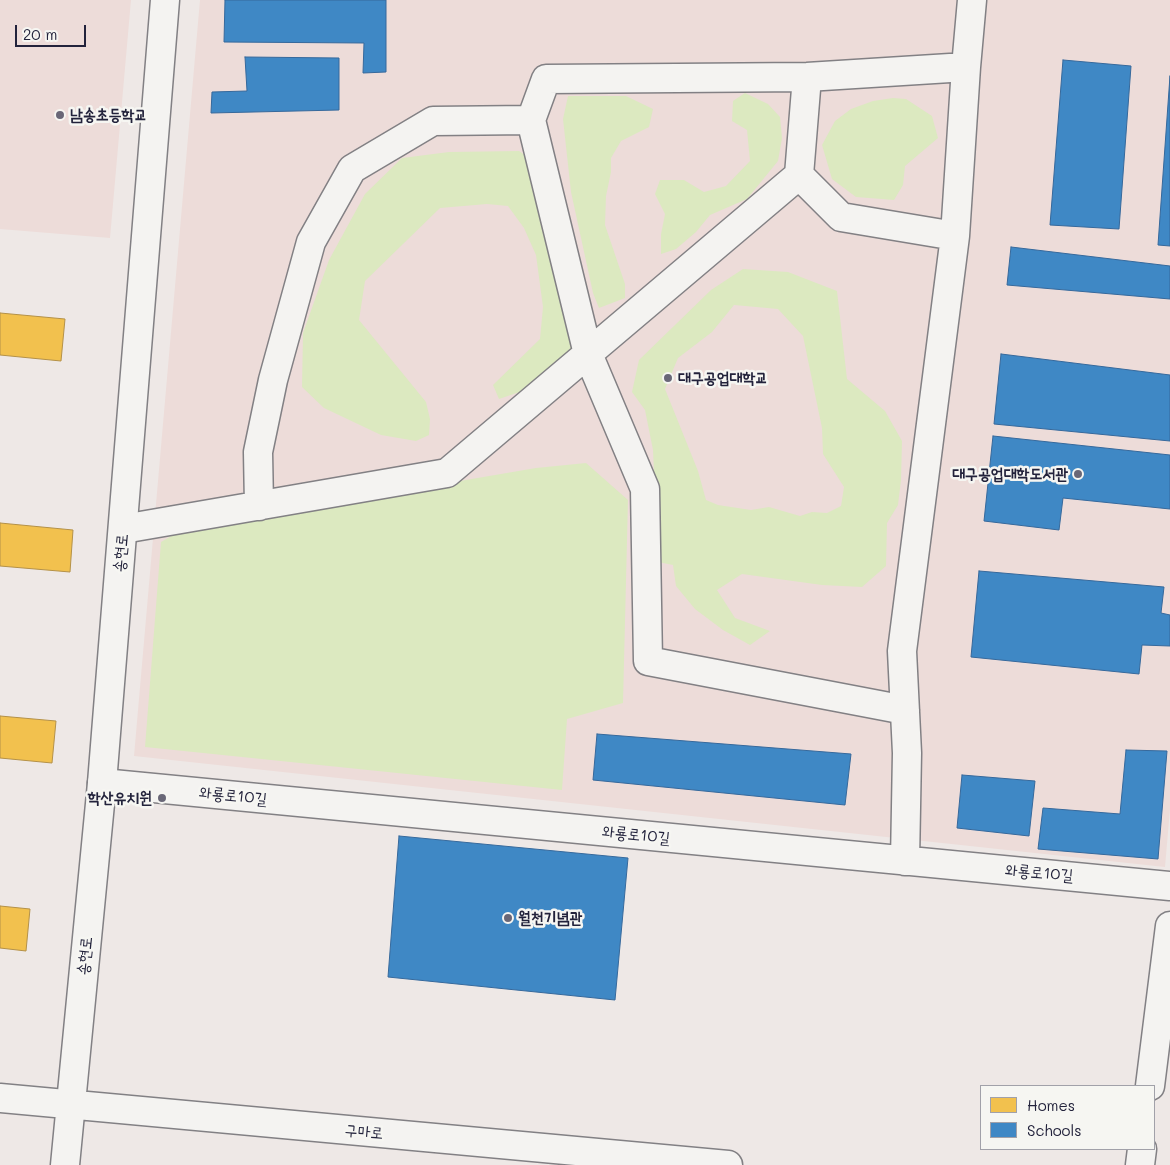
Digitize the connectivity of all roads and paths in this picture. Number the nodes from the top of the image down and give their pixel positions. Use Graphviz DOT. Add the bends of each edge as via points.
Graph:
graph roads {
  1 [pos="166,0"];
  2 [pos="972,0"];
  3 [pos="966,68"];
  4 [pos="807,77"];
  5 [pos="531,120"];
  6 [pos="799,175"];
  7 [pos="955,236"];
  8 [pos="588,354"];
  9 [pos="259,506"];
  10 [pos="123,529"];
  11 [pos="905,710"];
  12 [pos="102,783"];
  13 [pos="905,860"];
  14 [pos="1170,886"];
  15 [pos="1170,926"];
  16 [pos="1150,1085"];
  17 [pos="0,1098"];
  18 [pos="71,1105"];
  19 [pos="1142,1150"];
  20 [pos="629,1160"];
  21 [pos="64,1165"];
  22 [pos="728,1165"];
  23 [pos="1140,1165"];
  1 -- 10 [label="street, 송현로"];
  2 -- 3 [label="street"];
  3 -- 4 [label="street"];
  3 -- 7 [label="street"];
  4 -- 5 [label="street" via="546,79"];
  4 -- 6 [label="street"];
  5 -- 8 [label="street"];
  5 -- 9 [label="street" via="433,121 352,169 311,242 273,380 258,452"];
  6 -- 7 [label="street" via="841,218"];
  6 -- 8 [label="street"];
  7 -- 11 [label="street" via="902,651"];
  8 -- 9 [label="street" via="447,473"];
  8 -- 11 [label="street" via="645,488 648,660"];
  9 -- 10 [label="street"];
  10 -- 12 [label="street, 송현로"];
  11 -- 13 [label="street"];
  12 -- 13 [label="street, 와룡로10길"];
  12 -- 18 [label="street, 송현로"];
  13 -- 14 [label="street, 와룡로10길"];
  15 -- 16 [label="street"];
  17 -- 18 [label="street, 구마로"];
  18 -- 20 [label="street, 구마로"];
  18 -- 21 [label="street, 송현로"];
  19 -- 23 [label="street"];
  20 -- 22 [label="street, 구마로"];
}
